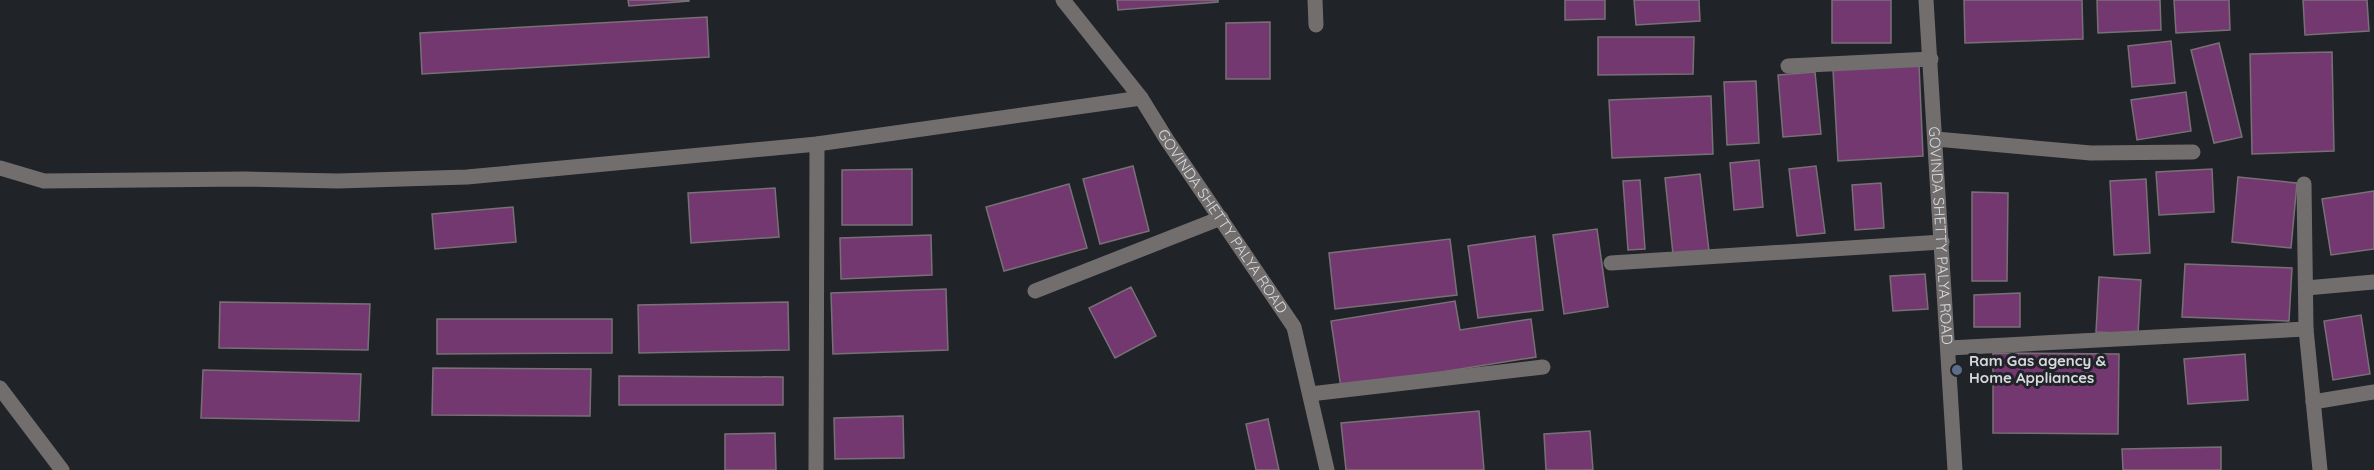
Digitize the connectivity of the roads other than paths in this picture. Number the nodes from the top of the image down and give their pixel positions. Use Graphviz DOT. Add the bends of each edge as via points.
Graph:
graph roads {
  1 [pos="1063,0"];
  2 [pos="1315,0"];
  3 [pos="1926,0"];
  4 [pos="1316,25"];
  5 [pos="1931,59"];
  6 [pos="1788,66"];
  7 [pos="1141,98"];
  8 [pos="1936,140"];
  9 [pos="817,144"];
  10 [pos="2193,152"];
  11 [pos="0,168"];
  12 [pos="2304,184"];
  13 [pos="1221,218"];
  14 [pos="1942,242"];
  15 [pos="1611,263"];
  16 [pos="2374,282"];
  17 [pos="2306,288"];
  18 [pos="1035,291"];
  19 [pos="2306,329"];
  20 [pos="1949,348"];
  21 [pos="1543,367"];
  22 [pos="0,388"];
  23 [pos="2374,392"];
  24 [pos="1310,394"];
  25 [pos="2313,402"];
  26 [pos="62,470"];
  27 [pos="816,470"];
  28 [pos="1327,470"];
  29 [pos="1955,470"];
  30 [pos="2320,470"];
  1 -- 7 [label="street, GOVINDA SHETTY PALYA ROAD"];
  2 -- 4 [label="street"];
  3 -- 5 [label="street, GOVINDA SHETTY PALYA ROAD"];
  5 -- 6 [label="street"];
  5 -- 8 [label="street, GOVINDA SHETTY PALYA ROAD"];
  7 -- 9 [label="street"];
  7 -- 13 [label="street, GOVINDA SHETTY PALYA ROAD"];
  8 -- 10 [label="street" via="2091,153"];
  8 -- 14 [label="street, GOVINDA SHETTY PALYA ROAD"];
  9 -- 11 [label="street" via="467,177 338,181 44,181"];
  9 -- 27 [label="street"];
  12 -- 17 [label="street"];
  13 -- 18 [label="street"];
  13 -- 24 [label="street, GOVINDA SHETTY PALYA ROAD" via="1294,327"];
  14 -- 15 [label="street"];
  14 -- 20 [label="street, GOVINDA SHETTY PALYA ROAD"];
  16 -- 17 [label="street"];
  17 -- 19 [label="street"];
  19 -- 20 [label="street"];
  19 -- 25 [label="street"];
  20 -- 29 [label="street, GOVINDA SHETTY PALYA ROAD"];
  21 -- 24 [label="street"];
  22 -- 26 [label="street"];
  23 -- 25 [label="street"];
  24 -- 28 [label="street, GOVINDA SHETTY PALYA ROAD"];
  25 -- 30 [label="street"];
}
